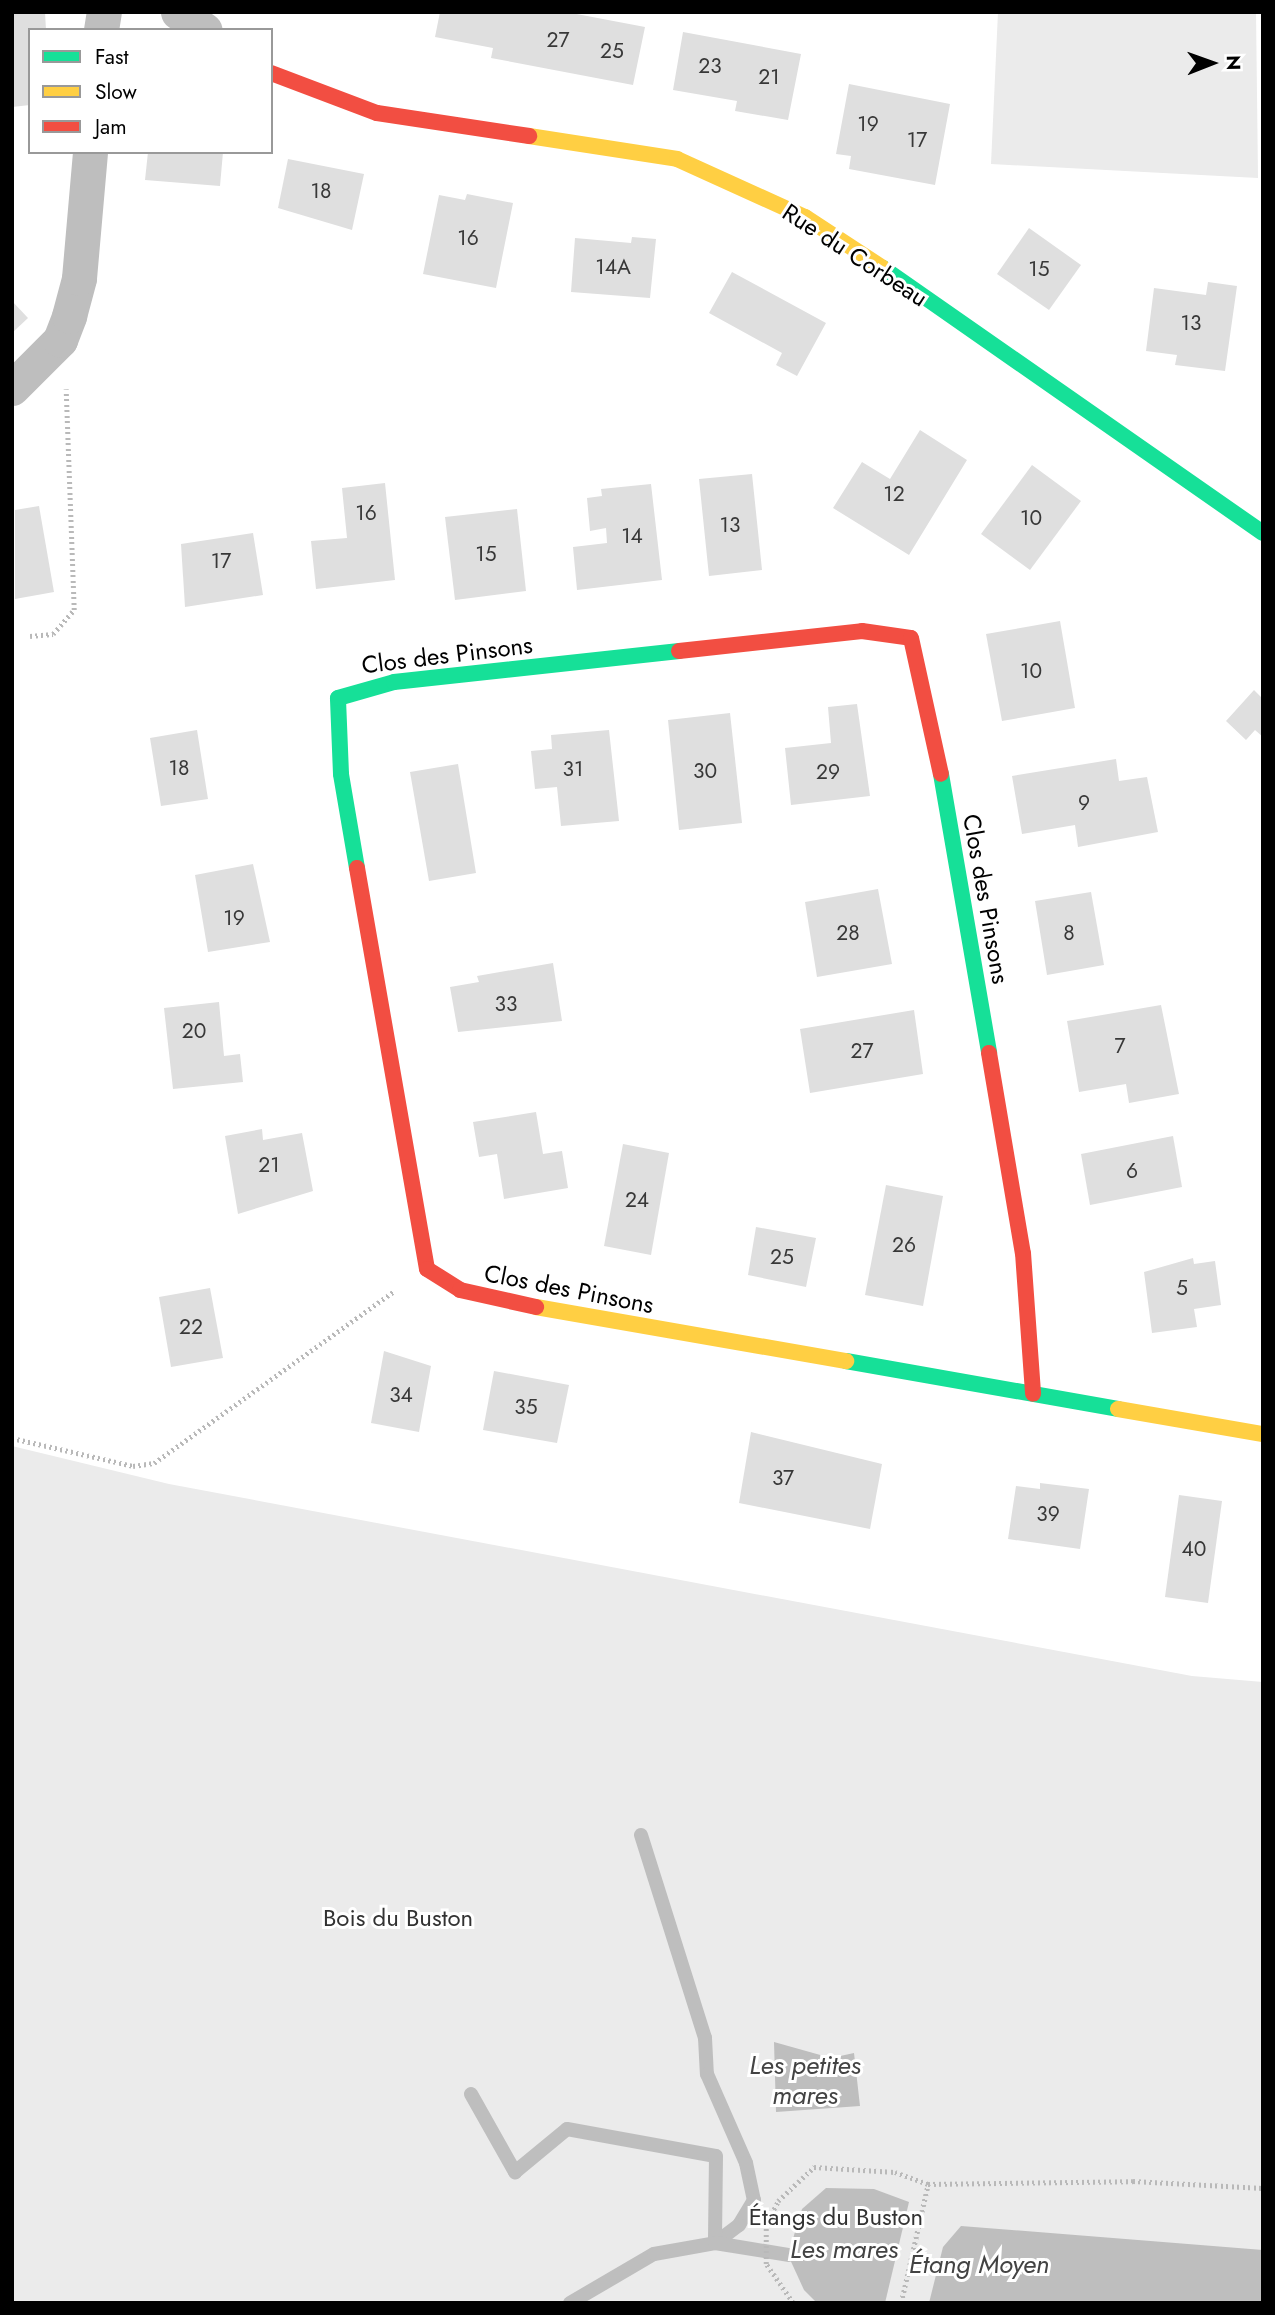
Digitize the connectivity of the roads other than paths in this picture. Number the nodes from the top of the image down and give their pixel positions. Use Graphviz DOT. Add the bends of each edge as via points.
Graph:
graph roads {
  1 [pos="178,12"];
  2 [pos="202,28"];
  3 [pos="273,74"];
  4 [pos="90,154"];
  5 [pos="12,388"];
  6 [pos="1263,533"];
  7 [pos="1033,1394"];
  8 [pos="1263,1434"];
  1 -- 2 [label="street"];
  3 -- 6 [label="street, Rue du Corbeau" via="377,113 677,159 727,179 859,253"];
  4 -- 5 [label="street" via="79,278 60,340"];
  7 -- 7 [label="street, Clos des Pinsons" via="1023,1253 932,723 911,638 894,632 394,682 338,698 341,774 427,1269 460,1290 493,1299"];
  7 -- 8 [label="street, Clos des Pinsons"];
}
